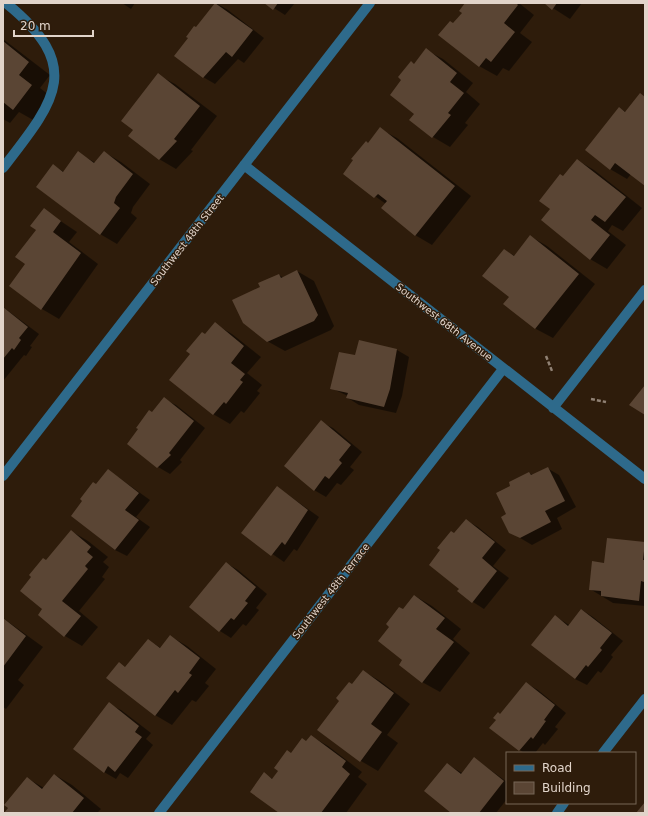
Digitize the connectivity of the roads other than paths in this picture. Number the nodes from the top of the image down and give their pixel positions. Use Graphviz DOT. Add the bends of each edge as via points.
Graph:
graph roads {
  1 [pos="6,3"];
  2 [pos="370,3"];
  3 [pos="244,165"];
  4 [pos="3,168"];
  5 [pos="645,290"];
  6 [pos="503,369"];
  7 [pos="553,408"];
  8 [pos="3,476"];
  9 [pos="645,479"];
  10 [pos="645,699"];
  11 [pos="604,752"];
  12 [pos="563,804"];
  13 [pos="159,813"];
  14 [pos="557,813"];
  1 -- 4 [label="street" via="38,33 52,59 55,75 53,91 46,110"];
  2 -- 3 [label="street, Southwest 48th Street"];
  3 -- 6 [label="street, Southwest 68th Avenue"];
  3 -- 8 [label="street, Southwest 48th Street"];
  5 -- 7 [label="street"];
  6 -- 7 [label="street, Southwest 68th Avenue"];
  6 -- 13 [label="street, Southwest 48th Terrace"];
  7 -- 9 [label="street, Southwest 68th Avenue"];
  10 -- 11 [label="street"];
  12 -- 14 [label="street"];
}
